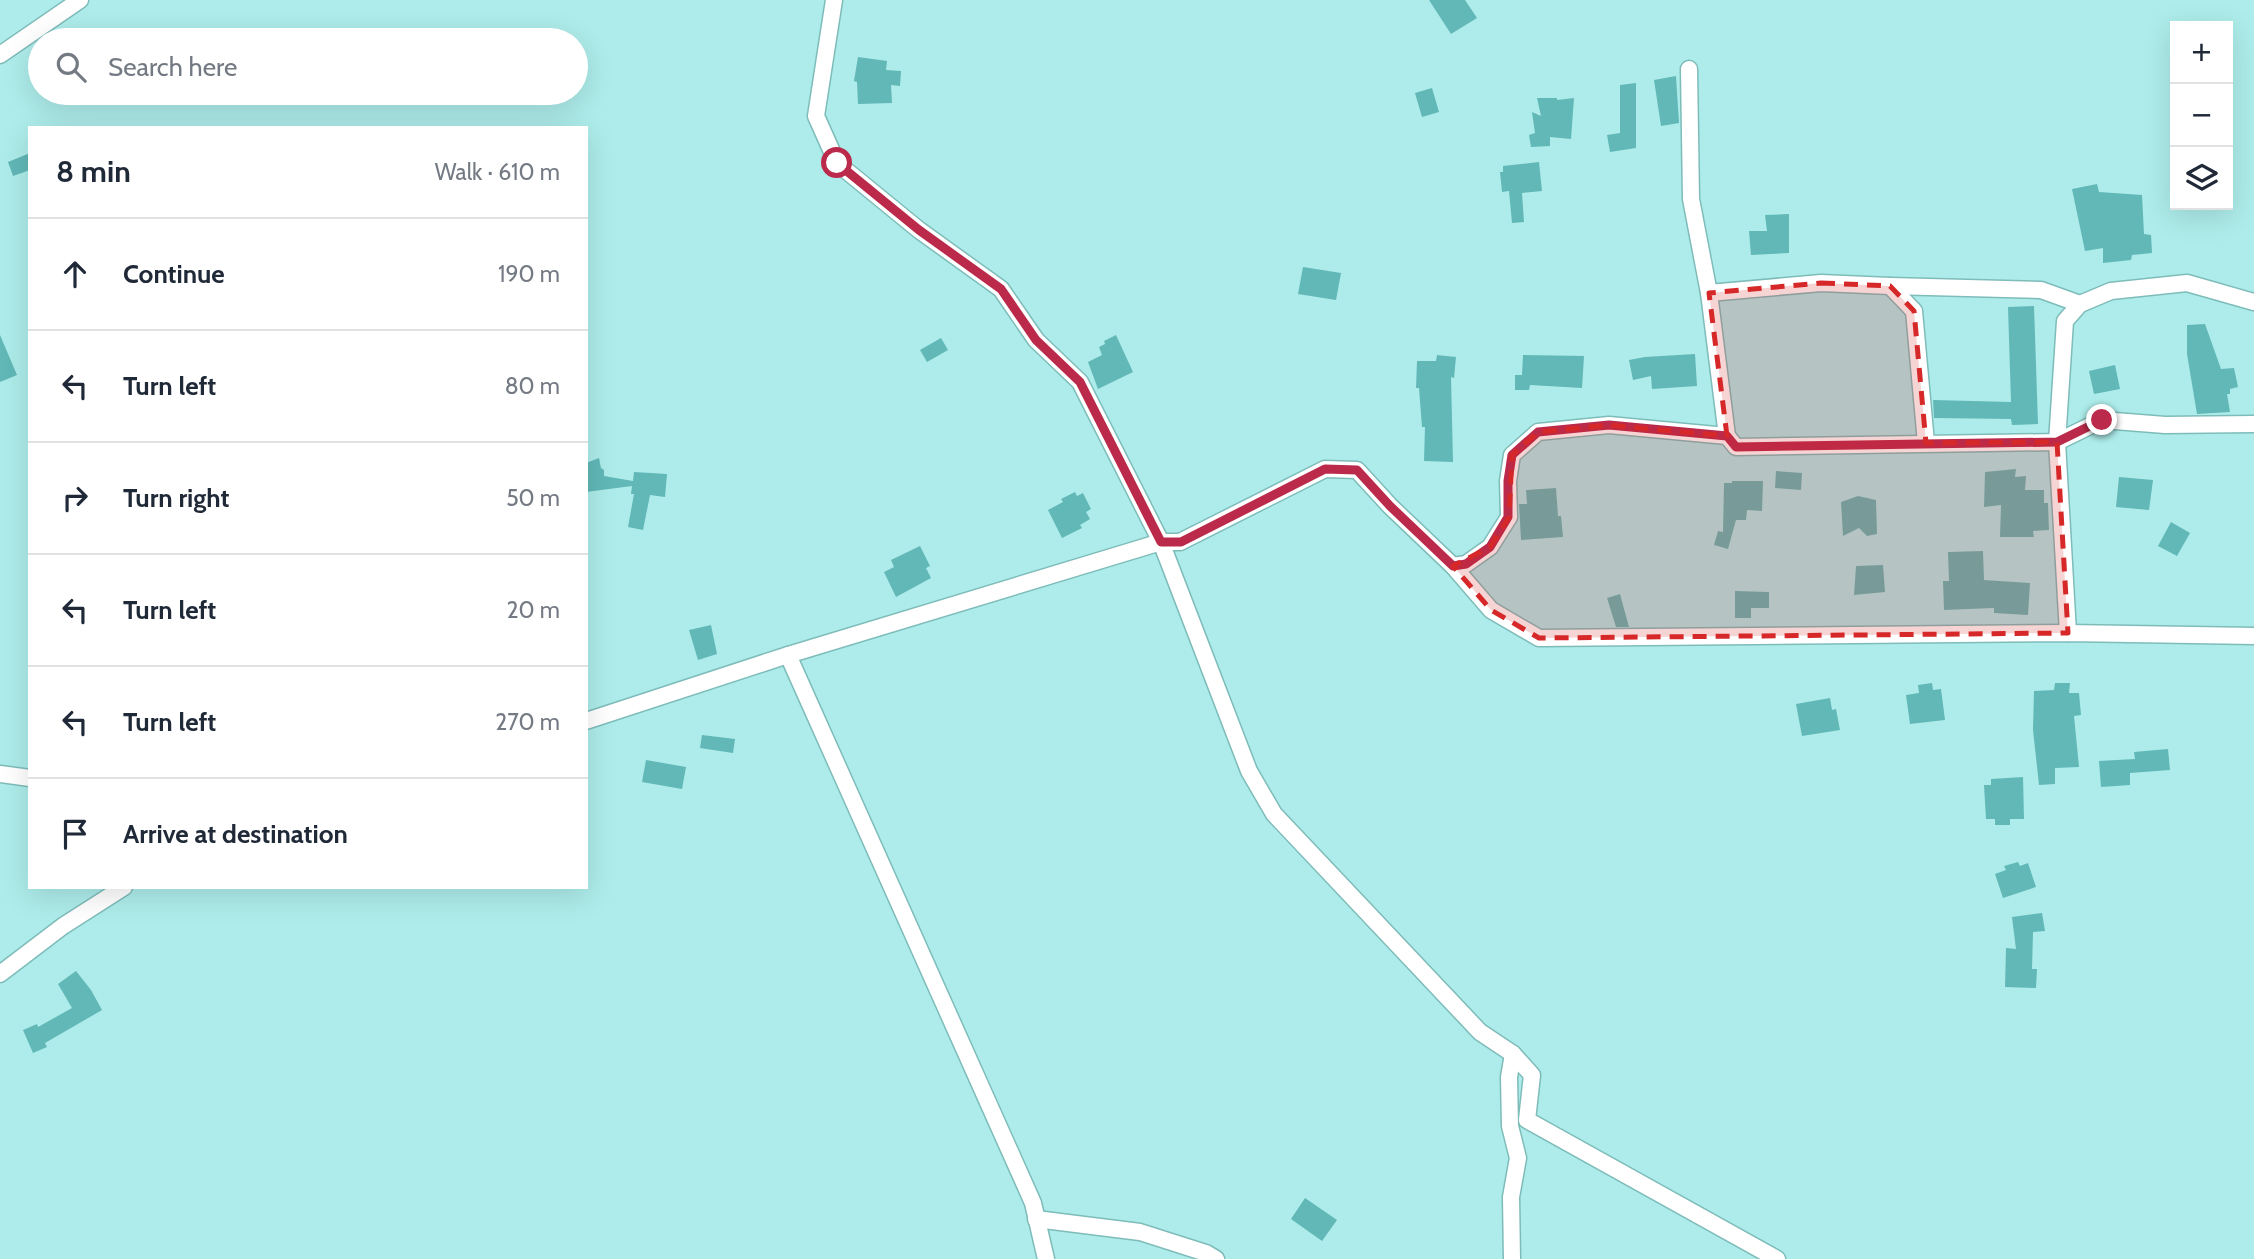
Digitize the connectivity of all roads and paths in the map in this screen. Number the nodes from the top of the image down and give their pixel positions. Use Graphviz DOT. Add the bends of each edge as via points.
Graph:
graph roads {
  1 [pos="80,0"];
  2 [pos="834,0"];
  3 [pos="39,28"];
  4 [pos="28,36"];
  5 [pos="0,55"];
  6 [pos="1689,69"];
  7 [pos="1890,286"];
  8 [pos="1709,293"];
  9 [pos="2254,302"];
  10 [pos="2080,304"];
  11 [pos="2254,424"];
  12 [pos="1727,436"];
  13 [pos="2057,442"];
  14 [pos="1926,443"];
  15 [pos="1161,542"];
  16 [pos="1453,566"];
  17 [pos="2068,633"];
  18 [pos="2254,636"];
  19 [pos="788,655"];
  20 [pos="588,720"];
  21 [pos="0,774"];
  22 [pos="28,778"];
  23 [pos="121,889"];
  24 [pos="0,974"];
  25 [pos="1513,1054"];
  26 [pos="1036,1219"];
  27 [pos="1046,1259"];
  28 [pos="1216,1259"];
  29 [pos="1512,1259"];
  30 [pos="1777,1259"];
  1 -- 3 [label="street"];
  2 -- 15 [label="street" via="816,116 837,163 1001,289 1036,340 1080,382"];
  4 -- 5 [label="street"];
  6 -- 8 [label="street" via="1690,199"];
  7 -- 8 [label="street" via="1821,283"];
  7 -- 10 [label="street" via="2041,290"];
  7 -- 14 [label="street" via="1914,311"];
  8 -- 12 [label="street"];
  9 -- 10 [label="street" via="2187,283 2112,291"];
  10 -- 13 [label="street" via="2066,321"];
  11 -- 13 [label="street" via="2102,420"];
  12 -- 14 [label="street" via="1736,447"];
  12 -- 16 [label="street" via="1609,425 1538,432 1512,455 1508,517 1490,547 1466,564"];
  13 -- 14 [label="street"];
  13 -- 17 [label="street"];
  15 -- 16 [label="street" via="1181,542 1325,469 1357,470"];
  15 -- 19 [label="street"];
  15 -- 25 [label="street" via="1249,771 1274,814 1480,1032"];
  16 -- 17 [label="street" via="1491,610 1539,638"];
  17 -- 18 [label="street"];
  19 -- 20 [label="street"];
  19 -- 26 [label="street"];
  21 -- 22 [label="street"];
  23 -- 24 [label="street"];
  25 -- 29 [label="street" via="1510,1126 1518,1158 1511,1197"];
  25 -- 30 [label="street" via="1532,1075 1527,1120"];
  26 -- 27 [label="street"];
  26 -- 28 [label="street" via="1140,1232"];
}
